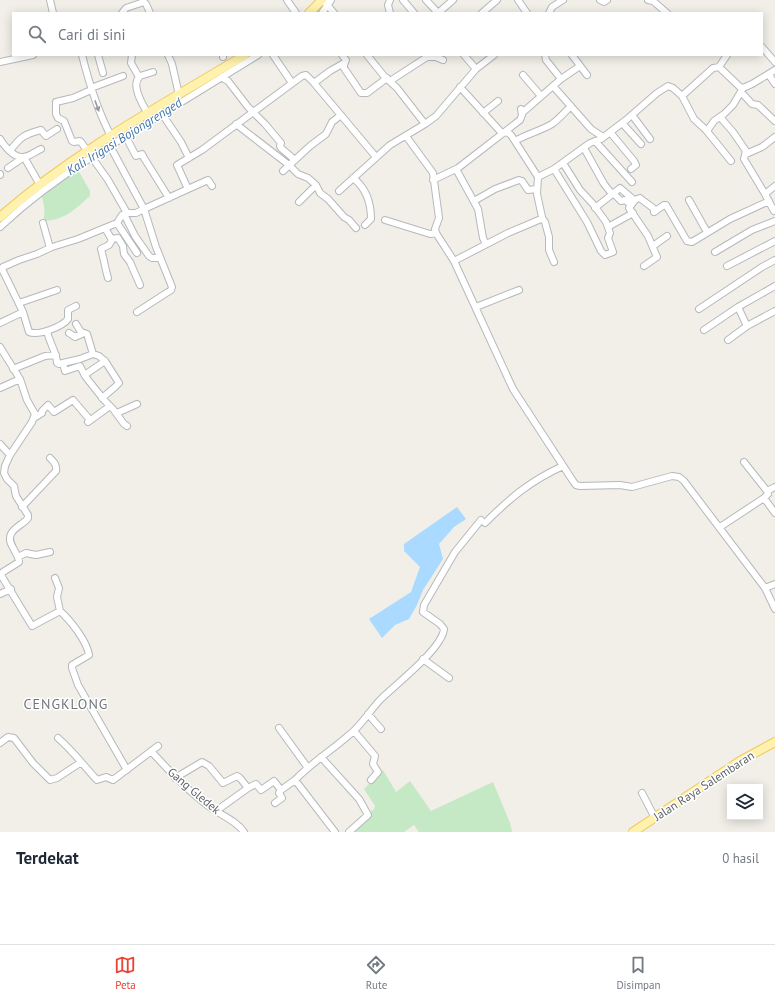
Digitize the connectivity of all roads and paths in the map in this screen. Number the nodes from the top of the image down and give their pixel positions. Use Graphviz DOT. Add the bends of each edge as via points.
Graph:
graph roads {
  1 [pos="50,0"];
  2 [pos="287,0"];
  3 [pos="390,0"];
  4 [pos="404,0"];
  5 [pos="426,0"];
  6 [pos="452,0"];
  7 [pos="498,0"];
  8 [pos="518,0"];
  9 [pos="563,0"];
  10 [pos="600,0"];
  11 [pos="607,0"];
  12 [pos="648,0"];
  13 [pos="326,2"];
  14 [pos="53,12"];
  15 [pos="123,12"];
  16 [pos="150,12"];
  17 [pos="295,12"];
  18 [pos="311,12"];
  19 [pos="322,12"];
  20 [pos="333,12"];
  21 [pos="390,12"];
  22 [pos="413,12"];
  23 [pos="437,12"];
  24 [pos="439,12"];
  25 [pos="483,12"];
  26 [pos="526,12"];
  27 [pos="550,12"];
  28 [pos="666,12"];
  29 [pos="763,48"];
  30 [pos="28,56"];
  31 [pos="82,56"];
  32 [pos="98,56"];
  33 [pos="132,56"];
  34 [pos="168,56"];
  35 [pos="244,56"];
  36 [pos="256,56"];
  37 [pos="274,56"];
  38 [pos="343,56"];
  39 [pos="368,56"];
  40 [pos="465,56"];
  41 [pos="493,56"];
  42 [pos="545,56"];
  43 [pos="573,56"];
  44 [pos="725,56"];
  45 [pos="443,60"];
  46 [pos="0,62"];
  47 [pos="775,62"];
  48 [pos="344,63"];
  49 [pos="580,66"];
  50 [pos="719,67"];
  51 [pos="476,69"];
  52 [pos="775,70"];
  53 [pos="152,72"];
  54 [pos="224,72"];
  55 [pos="103,73"];
  56 [pos="523,75"];
  57 [pos="588,75"];
  58 [pos="768,75"];
  59 [pos="123,76"];
  60 [pos="139,77"];
  61 [pos="213,79"];
  62 [pos="561,79"];
  63 [pos="388,80"];
  64 [pos="292,83"];
  65 [pos="314,83"];
  66 [pos="775,84"];
  67 [pos="553,86"];
  68 [pos="460,87"];
  69 [pos="91,89"];
  70 [pos="742,90"];
  71 [pos="179,95"];
  72 [pos="542,96"];
  73 [pos="682,96"];
  74 [pos="498,101"];
  75 [pos="571,106"];
  76 [pos="161,111"];
  77 [pos="252,112"];
  78 [pos="483,113"];
  79 [pos="148,114"];
  80 [pos="341,114"];
  81 [pos="632,115"];
  82 [pos="720,117"];
  83 [pos="775,121"];
  84 [pos="622,123"];
  85 [pos="236,124"];
  86 [pos="424,124"];
  87 [pos="57,129"];
  88 [pos="707,131"];
  89 [pos="610,132"];
  90 [pos="502,133"];
  91 [pos="406,136"];
  92 [pos="126,137"];
  93 [pos="603,137"];
  94 [pos="775,137"];
  95 [pos="0,139"];
  96 [pos="650,139"];
  97 [pos="110,141"];
  98 [pos="515,141"];
  99 [pos="595,141"];
  100 [pos="641,144"];
  101 [pos="3,147"];
  102 [pos="584,148"];
  103 [pos="41,149"];
  104 [pos="10,151"];
  105 [pos="90,154"];
  106 [pos="746,154"];
  107 [pos="24,157"];
  108 [pos="376,157"];
  109 [pos="189,158"];
  110 [pos="295,160"];
  111 [pos="730,161"];
  112 [pos="563,163"];
  113 [pos="289,165"];
  114 [pos="8,168"];
  115 [pos="456,169"];
  116 [pos="554,169"];
  117 [pos="631,169"];
  118 [pos="283,171"];
  119 [pos="538,177"];
  120 [pos="353,178"];
  121 [pos="433,180"];
  122 [pos="632,182"];
  123 [pos="40,185"];
  124 [pos="316,185"];
  125 [pos="212,186"];
  126 [pos="775,186"];
  127 [pos="188,189"];
  128 [pos="537,189"];
  129 [pos="339,192"];
  130 [pos="613,194"];
  131 [pos="765,194"];
  132 [pos="169,198"];
  133 [pos="474,200"];
  134 [pos="689,200"];
  135 [pos="769,201"];
  136 [pos="299,202"];
  137 [pos="633,203"];
  138 [pos="20,205"];
  139 [pos="595,208"];
  140 [pos="144,209"];
  141 [pos="775,211"];
  142 [pos="633,213"];
  143 [pos="126,214"];
  144 [pos="542,218"];
  145 [pos="2,220"];
  146 [pos="385,220"];
  147 [pos="775,220"];
  148 [pos="43,223"];
  149 [pos="117,223"];
  150 [pos="365,225"];
  151 [pos="608,227"];
  152 [pos="105,228"];
  153 [pos="356,228"];
  154 [pos="707,232"];
  155 [pos="436,233"];
  156 [pos="667,236"];
  157 [pos="111,239"];
  158 [pos="775,241"];
  159 [pos="486,244"];
  160 [pos="653,246"];
  161 [pos="50,248"];
  162 [pos="715,252"];
  163 [pos="137,253"];
  164 [pos="160,258"];
  165 [pos="454,260"];
  166 [pos="775,260"];
  167 [pos="554,262"];
  168 [pos="644,266"];
  169 [pos="727,266"];
  170 [pos="108,278"];
  171 [pos="140,285"];
  172 [pos="775,286"];
  173 [pos="57,290"];
  174 [pos="519,290"];
  175 [pos="19,303"];
  176 [pos="76,306"];
  177 [pos="476,307"];
  178 [pos="738,307"];
  179 [pos="699,309"];
  180 [pos="775,311"];
  181 [pos="23,312"];
  182 [pos="137,312"];
  183 [pos="0,323"];
  184 [pos="76,324"];
  185 [pos="747,326"];
  186 [pos="704,330"];
  187 [pos="47,331"];
  188 [pos="84,332"];
  189 [pos="69,333"];
  190 [pos="728,340"];
  191 [pos="0,348"];
  192 [pos="93,354"];
  193 [pos="56,355"];
  194 [pos="105,361"];
  195 [pos="63,363"];
  196 [pos="14,369"];
  197 [pos="85,376"];
  198 [pos="20,379"];
  199 [pos="0,388"];
  200 [pos="102,398"];
  201 [pos="137,404"];
  202 [pos="110,406"];
  203 [pos="117,414"];
  204 [pos="34,418"];
  205 [pos="128,426"];
  206 [pos="0,444"];
  207 [pos="10,456"];
  208 [pos="50,458"];
  209 [pos="744,462"];
  210 [pos="563,466"];
  211 [pos="5,477"];
  212 [pos="0,483"];
  213 [pos="775,486"];
  214 [pos="767,491"];
  215 [pos="764,498"];
  216 [pos="22,507"];
  217 [pos="775,513"];
  218 [pos="720,527"];
  219 [pos="50,552"];
  220 [pos="18,557"];
  221 [pos="1,576"];
  222 [pos="55,578"];
  223 [pos="775,584"];
  224 [pos="764,588"];
  225 [pos="11,589"];
  226 [pos="0,594"];
  227 [pos="775,609"];
  228 [pos="60,611"];
  229 [pos="423,659"];
  230 [pos="448,678"];
  231 [pos="368,714"];
  232 [pos="279,728"];
  233 [pos="382,729"];
  234 [pos="354,731"];
  235 [pos="58,738"];
  236 [pos="775,742"];
  237 [pos="0,743"];
  238 [pos="158,746"];
  239 [pos="152,752"];
  240 [pos="321,757"];
  241 [pos="80,763"];
  242 [pos="308,768"];
  243 [pos="127,770"];
  244 [pos="175,778"];
  245 [pos="295,780"];
  246 [pos="371,780"];
  247 [pos="248,788"];
  248 [pos="281,790"];
  249 [pos="642,793"];
  250 [pos="275,803"];
  251 [pos="216,811"];
  252 [pos="655,818"];
  253 [pos="244,832"];
  254 [pos="335,832"];
  255 [pos="350,832"];
  256 [pos="633,832"];
  1 -- 14 [label="street"];
  2 -- 17 [label="street"];
  3 -- 21 [label="street"];
  4 -- 22 [label="street"];
  5 -- 23 [label="street"];
  6 -- 24 [label="street"];
  7 -- 25 [label="street"];
  8 -- 26 [label="street"];
  9 -- 27 [label="street" via="552,7"];
  10 -- 11 [label="street"];
  12 -- 28 [label="street"];
  13 -- 18 [label="main road"];
  13 -- 19 [label="street"];
  13 -- 20 [label="street"];
  15 -- 16 [label="street" via="126,8 144,2"];
  29 -- 47 [label="street"];
  30 -- 46 [label="street"];
  31 -- 69 [label="street"];
  32 -- 55 [label="street"];
  33 -- 60 [label="street" via="131,63"];
  34 -- 71 [label="street"];
  35 -- 54 [label="main road"];
  36 -- 54 [label="street"];
  37 -- 64 [label="street"];
  38 -- 48 [label="street" via="346,60"];
  39 -- 63 [label="street"];
  40 -- 51 [label="street"];
  41 -- 51 [label="street"];
  42 -- 62 [label="street"];
  43 -- 49 [label="street"];
  44 -- 50 [label="street"];
  45 -- 63 [label="street" via="427,57"];
  48 -- 63 [label="street" via="344,68 363,93"];
  48 -- 65 [label="street"];
  49 -- 57 [label="street"];
  49 -- 62 [label="street"];
  50 -- 70 [label="street"];
  50 -- 73 [label="street" via="713,68"];
  51 -- 68 [label="street"];
  52 -- 58 [label="street"];
  53 -- 60 [label="street"];
  54 -- 61 [label="main road"];
  54 -- 77 [label="street" via="224,79"];
  56 -- 72 [label="street"];
  58 -- 66 [label="street"];
  58 -- 70 [label="street"];
  59 -- 69 [label="street"];
  60 -- 79 [label="street" via="136,87"];
  61 -- 71 [label="main road"];
  61 -- 76 [label="street"];
  62 -- 67 [label="street"];
  63 -- 86 [label="street"];
  64 -- 65 [label="street" via="305,75"];
  64 -- 77 [label="street"];
  65 -- 80 [label="street"];
  67 -- 72 [label="street"];
  67 -- 75 [label="street"];
  68 -- 78 [label="street"];
  68 -- 86 [label="street" via="436,116"];
  69 -- 97 [label="street, one-way"];
  69 -- 105 [label="street" via="57,102 55,106 56,114 64,121 72,140 81,141"];
  70 -- 82 [label="street" via="733,105"];
  70 -- 83 [label="street" via="752,104 758,105"];
  71 -- 76 [label="main road"];
  72 -- 90 [label="street" via="522,111 520,120"];
  73 -- 81 [label="street" via="668,86"];
  73 -- 88 [label="street" via="694,119"];
  74 -- 78 [label="street"];
  75 -- 93 [label="street" via="591,129"];
  75 -- 98 [label="street" via="552,124"];
  76 -- 79 [label="main road"];
  76 -- 92 [label="street"];
  76 -- 109 [label="street"];
  77 -- 85 [label="street"];
  77 -- 110 [label="street" via="277,137 281,148"];
  78 -- 90 [label="street"];
  79 -- 97 [label="main road"];
  80 -- 108 [label="street"];
  80 -- 110 [label="street" via="332,122 326,134"];
  81 -- 84 [label="street"];
  81 -- 96 [label="street"];
  82 -- 88 [label="street"];
  82 -- 106 [label="street" via="733,132"];
  84 -- 89 [label="street"];
  84 -- 100 [label="street"];
  85 -- 109 [label="street"];
  85 -- 113 [label="street"];
  86 -- 91 [label="street"];
  87 -- 104 [label="street" via="46,136 41,130 22,137"];
  88 -- 111 [label="street"];
  89 -- 93 [label="street"];
  89 -- 117 [label="street" via="634,161 636,165"];
  90 -- 98 [label="street" via="509,133"];
  90 -- 115 [label="street"];
  91 -- 108 [label="street"];
  91 -- 121 [label="street" via="432,171"];
  92 -- 97 [label="street"];
  92 -- 132 [label="street" via="136,156 142,154"];
  93 -- 99 [label="street"];
  94 -- 106 [label="street" via="762,147"];
  95 -- 101 [label="street"];
  97 -- 105 [label="main road"];
  97 -- 140 [label="street"];
  98 -- 119 [label="street"];
  99 -- 102 [label="street"];
  99 -- 122 [label="street"];
  101 -- 104 [label="street"];
  102 -- 112 [label="street"];
  102 -- 130 [label="street" via="604,184"];
  103 -- 107 [label="street"];
  104 -- 107 [label="street"];
  105 -- 123 [label="main road"];
  105 -- 138 [label="street"];
  105 -- 143 [label="street" via="108,180"];
  106 -- 131 [label="street" via="744,160"];
  107 -- 114 [label="street"];
  107 -- 123 [label="street"];
  108 -- 120 [label="street"];
  109 -- 127 [label="street" via="176,166"];
  110 -- 113 [label="street"];
  112 -- 116 [label="street"];
  112 -- 139 [label="street"];
  113 -- 118 [label="street"];
  113 -- 124 [label="street"];
  115 -- 121 [label="street"];
  115 -- 133 [label="street"];
  116 -- 119 [label="street"];
  116 -- 151 [label="street" via="605,255 614,252 608,238"];
  119 -- 128 [label="street"];
  120 -- 129 [label="street"];
  120 -- 150 [label="street" via="364,189 371,209 371,219"];
  121 -- 155 [label="street" via="439,218"];
  123 -- 138 [label="main road"];
  124 -- 136 [label="street"];
  124 -- 153 [label="street" via="320,193"];
  125 -- 127 [label="street" via="208,180"];
  126 -- 131 [label="street"];
  127 -- 132 [label="street"];
  128 -- 133 [label="street" via="528,190 519,180"];
  128 -- 144 [label="street"];
  130 -- 137 [label="street" via="621,202 625,200"];
  130 -- 137 [label="street" via="620,188"];
  130 -- 139 [label="street"];
  131 -- 135 [label="street"];
  132 -- 140 [label="street"];
  133 -- 159 [label="street"];
  134 -- 154 [label="street"];
  135 -- 141 [label="street"];
  135 -- 154 [label="street"];
  137 -- 142 [label="street" via="629,208"];
  137 -- 154 [label="street" via="640,198 651,205 655,212 666,205 687,241 692,242"];
  138 -- 145 [label="main road"];
  139 -- 151 [label="street"];
  140 -- 143 [label="street"];
  140 -- 164 [label="street"];
  142 -- 151 [label="street"];
  142 -- 160 [label="street"];
  143 -- 149 [label="street" via="122,215"];
  143 -- 164 [label="street" via="135,236 149,256"];
  144 -- 159 [label="street"];
  144 -- 167 [label="street"];
  146 -- 155 [label="street" via="430,234"];
  147 -- 162 [label="street"];
  148 -- 161 [label="street"];
  149 -- 152 [label="street"];
  149 -- 163 [label="street"];
  152 -- 157 [label="street"];
  152 -- 161 [label="street"];
  155 -- 165 [label="street"];
  156 -- 160 [label="street"];
  157 -- 170 [label="street" via="109,245 101,249"];
  157 -- 171 [label="street" via="118,238 123,244 124,254"];
  158 -- 169 [label="street"];
  159 -- 165 [label="street"];
  160 -- 168 [label="street" via="658,257"];
  161 -- 175 [label="street" via="3,267"];
  164 -- 182 [label="street" via="172,290"];
  165 -- 177 [label="street"];
  166 -- 179 [label="street"];
  172 -- 178 [label="street"];
  173 -- 175 [label="street"];
  174 -- 177 [label="street"];
  175 -- 181 [label="street"];
  176 -- 187 [label="street" via="67,311 67,321"];
  177 -- 210 [label="street" via="513,390"];
  178 -- 185 [label="street"];
  178 -- 186 [label="street"];
  180 -- 185 [label="street"];
  181 -- 183 [label="street"];
  181 -- 187 [label="street" via="29,332"];
  184 -- 188 [label="street" via="81,332"];
  185 -- 190 [label="street"];
  187 -- 193 [label="street"];
  188 -- 189 [label="street" via="75,337"];
  188 -- 192 [label="street" via="87,334"];
  191 -- 196 [label="street"];
  192 -- 194 [label="street"];
  192 -- 195 [label="street"];
  193 -- 195 [label="street" via="58,364"];
  193 -- 196 [label="street" via="46,356"];
  194 -- 197 [label="street"];
  194 -- 200 [label="street" via="118,383"];
  195 -- 197 [label="street" via="65,371 80,366"];
  196 -- 198 [label="street"];
  197 -- 200 [label="street"];
  198 -- 199 [label="street"];
  198 -- 204 [label="street" via="35,414"];
  200 -- 202 [label="street"];
  201 -- 203 [label="street"];
  202 -- 203 [label="street"];
  202 -- 204 [label="street" via="89,421 73,400 54,412 48,406"];
  203 -- 205 [label="street"];
  204 -- 207 [label="street"];
  206 -- 207 [label="street"];
  207 -- 211 [label="street" via="4,470"];
  208 -- 216 [label="street" via="57,467 56,471"];
  209 -- 214 [label="street"];
  210 -- 218 [label="street" via="576,485 580,486 632,486 672,476 679,477"];
  210 -- 229 [label="street" via="525,487 483,522 455,552 424,605 424,613 444,629 438,644"];
  211 -- 212 [label="street"];
  211 -- 216 [label="street" via="14,486"];
  213 -- 214 [label="street"];
  214 -- 215 [label="street" via="768,494"];
  215 -- 217 [label="street"];
  215 -- 218 [label="street"];
  216 -- 220 [label="street" via="28,518 12,531 10,538"];
  218 -- 224 [label="street"];
  219 -- 220 [label="street" via="36,555 28,553"];
  220 -- 221 [label="street" via="19,562"];
  221 -- 225 [label="street"];
  222 -- 228 [label="street" via="59,588 57,597"];
  223 -- 224 [label="street"];
  224 -- 227 [label="street"];
  225 -- 226 [label="street"];
  225 -- 228 [label="street" via="32,626"];
  228 -- 243 [label="street" via="77,631 89,652 72,665 74,676"];
  229 -- 230 [label="street"];
  229 -- 231 [label="street"];
  231 -- 233 [label="street"];
  231 -- 234 [label="street"];
  232 -- 242 [label="street"];
  234 -- 240 [label="street"];
  234 -- 246 [label="street" via="375,756 373,764 378,772"];
  235 -- 241 [label="street"];
  236 -- 252 [label="main road, Jalan Raya Salembaran"];
  237 -- 241 [label="street" via="8,737 14,738 50,780"];
  238 -- 239 [label="street"];
  239 -- 243 [label="street"];
  239 -- 244 [label="street, Gang Gledek"];
  240 -- 242 [label="street"];
  240 -- 255 [label="street" via="359,799 368,815"];
  241 -- 243 [label="street" via="97,780 106,777 113,780"];
  242 -- 245 [label="street"];
  244 -- 247 [label="street" via="203,762 222,783 237,776"];
  244 -- 251 [label="street, Gang Gledek"];
  245 -- 248 [label="street"];
  245 -- 254 [label="street"];
  247 -- 248 [label="street" via="256,784 261,790 274,781"];
  247 -- 251 [label="street"];
  248 -- 250 [label="street" via="282,798"];
  249 -- 252 [label="street"];
  251 -- 253 [label="street, Gang Gledek" via="239,825"];
  252 -- 256 [label="main road, Jalan Raya Salembaran"];
}
